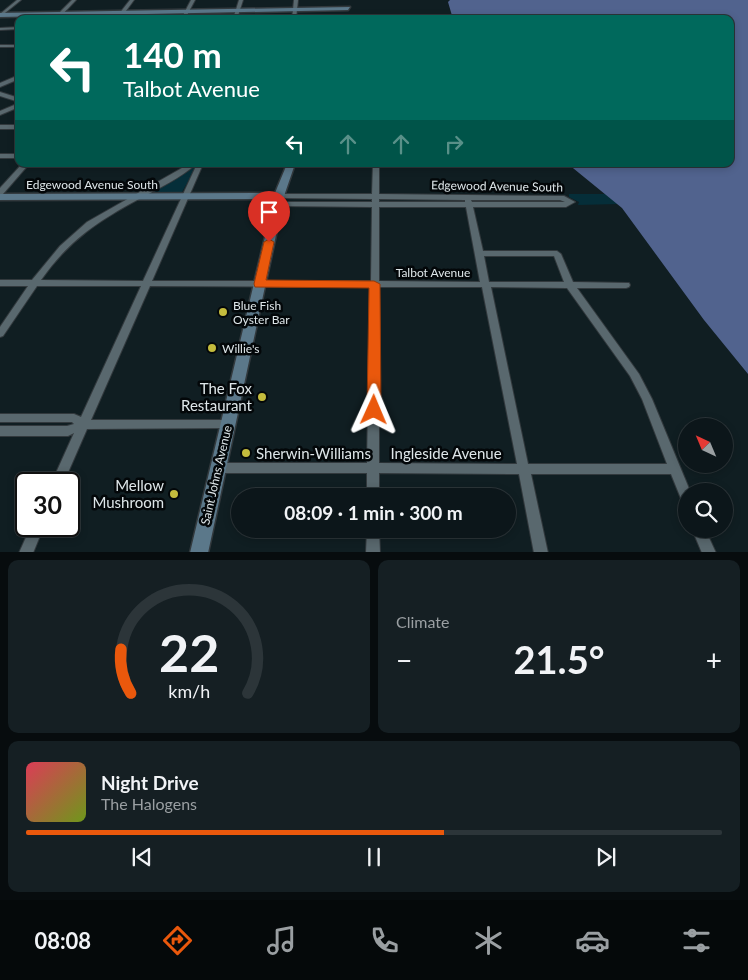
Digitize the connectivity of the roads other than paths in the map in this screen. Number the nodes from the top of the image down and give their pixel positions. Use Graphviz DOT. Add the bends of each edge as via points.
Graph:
graph roads {
  1 [pos="0,0"];
  2 [pos="4,0"];
  3 [pos="19,0"];
  4 [pos="74,0"];
  5 [pos="132,0"];
  6 [pos="193,0"];
  7 [pos="241,0"];
  8 [pos="296,0"];
  9 [pos="347,0"];
  10 [pos="295,9"];
  11 [pos="238,10"];
  12 [pos="187,11"];
  13 [pos="123,12"];
  14 [pos="61,13"];
  15 [pos="1,15"];
  16 [pos="120,15"];
  17 [pos="185,15"];
  18 [pos="236,15"];
  19 [pos="294,15"];
  20 [pos="15,28"];
  21 [pos="0,29"];
  22 [pos="0,46"];
  23 [pos="15,46"];
  24 [pos="15,79"];
  25 [pos="0,85"];
  26 [pos="0,94"];
  27 [pos="15,99"];
  28 [pos="15,100"];
  29 [pos="0,102"];
  30 [pos="15,107"];
  31 [pos="0,113"];
  32 [pos="0,127"];
  33 [pos="15,127"];
  34 [pos="0,156"];
  35 [pos="15,156"];
  36 [pos="23,167"];
  37 [pos="188,167"];
  38 [pos="199,167"];
  39 [pos="290,167"];
  40 [pos="376,167"];
  41 [pos="0,192"];
  42 [pos="139,196"];
  43 [pos="0,197"];
  44 [pos="183,200"];
  45 [pos="279,200"];
  46 [pos="375,201"];
  47 [pos="468,201"];
  48 [pos="0,203"];
  49 [pos="125,204"];
  50 [pos="479,254"];
  51 [pos="0,283"];
  52 [pos="35,283"];
  53 [pos="145,283"];
  54 [pos="260,284"];
  55 [pos="374,284"];
  56 [pos="486,285"];
  57 [pos="570,285"];
  58 [pos="626,285"];
  59 [pos="0,334"];
  60 [pos="0,418"];
  61 [pos="228,424"];
  62 [pos="83,425"];
  63 [pos="0,430"];
  64 [pos="218,468"];
  65 [pos="374,468"];
  66 [pos="524,469"];
  67 [pos="674,469"];
  68 [pos="62,472"];
  69 [pos="680,483"];
  70 [pos="374,488"];
  71 [pos="33,537"];
  72 [pos="373,538"];
  73 [pos="703,538"];
  74 [pos="26,552"];
  75 [pos="199,552"];
  76 [pos="373,552"];
  77 [pos="541,552"];
  78 [pos="709,552"];
  1 -- 2 [label="street"];
  3 -- 15 [label="street"];
  4 -- 14 [label="street"];
  5 -- 13 [label="street"];
  6 -- 12 [label="street"];
  7 -- 11 [label="street"];
  8 -- 10 [label="street"];
  9 -- 10 [label="main road" via="348,11"];
  10 -- 11 [label="main road"];
  10 -- 19 [label="street"];
  11 -- 12 [label="main road"];
  11 -- 18 [label="street"];
  12 -- 13 [label="main road"];
  12 -- 17 [label="street"];
  13 -- 14 [label="main road"];
  13 -- 16 [label="street"];
  14 -- 15 [label="main road"];
  20 -- 21 [label="street"];
  22 -- 23 [label="street"];
  24 -- 25 [label="street"];
  26 -- 27 [label="street"];
  28 -- 29 [label="street"];
  30 -- 31 [label="street"];
  32 -- 33 [label="street"];
  34 -- 35 [label="street"];
  36 -- 41 [label="street"];
  37 -- 42 [label="street"];
  38 -- 44 [label="street"];
  39 -- 45 [label="main road, Saint Johns Avenue"];
  40 -- 46 [label="street"];
  42 -- 43 [label="main road, Edgewood Avenue South"];
  42 -- 44 [label="main road, Edgewood Avenue South"];
  42 -- 49 [label="street"];
  44 -- 45 [label="main road, Edgewood Avenue South"];
  44 -- 49 [label="main road, Edgewood Avenue South"];
  44 -- 53 [label="street"];
  45 -- 46 [label="street, Edgewood Avenue South"];
  45 -- 54 [label="main road, Saint Johns Avenue"];
  46 -- 47 [label="street, Edgewood Avenue South"];
  46 -- 55 [label="street"];
  47 -- 47 [label="street, Edgewood Avenue South" via="566,205 571,202 561,198"];
  47 -- 50 [label="street"];
  48 -- 49 [label="main road, Edgewood Avenue South"];
  49 -- 52 [label="street" via="69,241"];
  50 -- 56 [label="street"];
  50 -- 57 [label="street" via="557,254"];
  51 -- 52 [label="street, Talbot Avenue"];
  52 -- 53 [label="street, Talbot Avenue"];
  52 -- 59 [label="street"];
  53 -- 54 [label="street, Talbot Avenue"];
  53 -- 62 [label="street"];
  54 -- 55 [label="street, Talbot Avenue"];
  54 -- 61 [label="main road, Saint Johns Avenue"];
  55 -- 56 [label="street, Talbot Avenue"];
  55 -- 65 [label="street"];
  56 -- 57 [label="street, Talbot Avenue"];
  56 -- 66 [label="street"];
  57 -- 58 [label="street, Talbot Avenue"];
  57 -- 67 [label="street" via="634,374"];
  60 -- 62 [label="street" via="74,418"];
  61 -- 62 [label="street"];
  61 -- 64 [label="main road, Saint Johns Avenue"];
  62 -- 63 [label="street" via="68,431"];
  62 -- 68 [label="street"];
  64 -- 65 [label="street, Ingleside Avenue"];
  64 -- 75 [label="main road, Saint Johns Avenue"];
  65 -- 66 [label="street, Ingleside Avenue"];
  65 -- 70 [label="street"];
  66 -- 67 [label="street, Ingleside Avenue"];
  66 -- 77 [label="street"];
  67 -- 69 [label="street"];
  71 -- 74 [label="street"];
  72 -- 76 [label="street"];
  73 -- 78 [label="street"];
}
